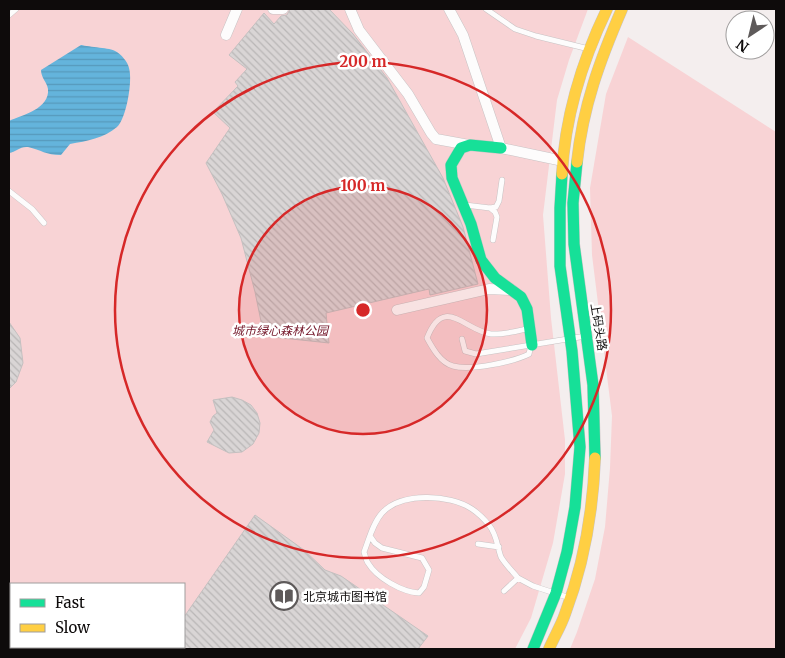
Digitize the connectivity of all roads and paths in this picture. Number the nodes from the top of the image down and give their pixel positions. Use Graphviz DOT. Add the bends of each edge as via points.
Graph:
graph roads {
  1 [pos="16,9"];
  2 [pos="237,9"];
  3 [pos="272,9"];
  4 [pos="282,9"];
  5 [pos="350,9"];
  6 [pos="449,9"];
  7 [pos="486,9"];
  8 [pos="607,9"];
  9 [pos="622,9"];
  10 [pos="9,15"];
  11 [pos="226,36"];
  12 [pos="589,49"];
  13 [pos="470,145"];
  14 [pos="501,148"];
  15 [pos="563,160"];
  16 [pos="502,180"];
  17 [pos="9,191"];
  18 [pos="465,205"];
  19 [pos="490,208"];
  20 [pos="44,223"];
  21 [pos="493,240"];
  22 [pos="513,290"];
  23 [pos="397,310"];
  24 [pos="530,328"];
  25 [pos="586,336"];
  26 [pos="462,339"];
  27 [pos="570,339"];
  28 [pos="532,345"];
  29 [pos="370,536"];
  30 [pos="478,544"];
  31 [pos="499,547"];
  32 [pos="518,578"];
  33 [pos="504,591"];
  34 [pos="556,593"];
  35 [pos="570,598"];
  36 [pos="533,649"];
  37 [pos="549,649"];
  1 -- 10 [label="lane"];
  2 -- 11 [label="street"];
  3 -- 4 [label="street"];
  5 -- 13 [label="street" via="359,30 408,94 436,139"];
  6 -- 14 [label="street" via="463,35"];
  7 -- 12 [label="lane" via="515,30"];
  8 -- 12 [label="main road"];
  9 -- 25 [label="main road, 上码头路" via="598,68 584,120 575,180 572,224"];
  12 -- 15 [label="main road" via="575,91"];
  13 -- 14 [label="main road"];
  13 -- 18 [label="main road" via="461,148 451,165 452,178"];
  14 -- 15 [label="street"];
  15 -- 27 [label="main road" via="560,266"];
  16 -- 19 [label="lane" via="499,201 496,207"];
  17 -- 20 [label="lane"];
  18 -- 19 [label="lane"];
  18 -- 22 [label="main road" via="481,260 495,278"];
  19 -- 21 [label="lane" via="497,218"];
  22 -- 23 [label="street" via="489,289"];
  22 -- 24 [label="main road" via="527,309"];
  24 -- 28 [label="main road"];
  24 -- 28 [label="lane" via="490,334 455,317 444,317 430,330 427,338 438,356 451,366 465,368 515,360 529,354"];
  25 -- 27 [label="lane"];
  25 -- 35 [label="main road, 上码头路" via="596,432 594,490 583,556"];
  26 -- 28 [label="lane" via="466,351 476,354"];
  27 -- 28 [label="lane"];
  27 -- 34 [label="main road" via="580,447 575,507"];
  29 -- 29 [label="lane" via="364,552 369,564 400,589 419,593 429,570 422,558 382,548"];
  29 -- 31 [label="lane" via="381,514 390,506 424,497 453,501 472,509 489,525"];
  30 -- 31 [label="lane"];
  31 -- 32 [label="lane" via="502,558"];
  32 -- 33 [label="lane"];
  32 -- 34 [label="lane"];
  34 -- 35 [label="lane"];
  34 -- 36 [label="main road"];
  35 -- 37 [label="main road, 上码头路"];
}
